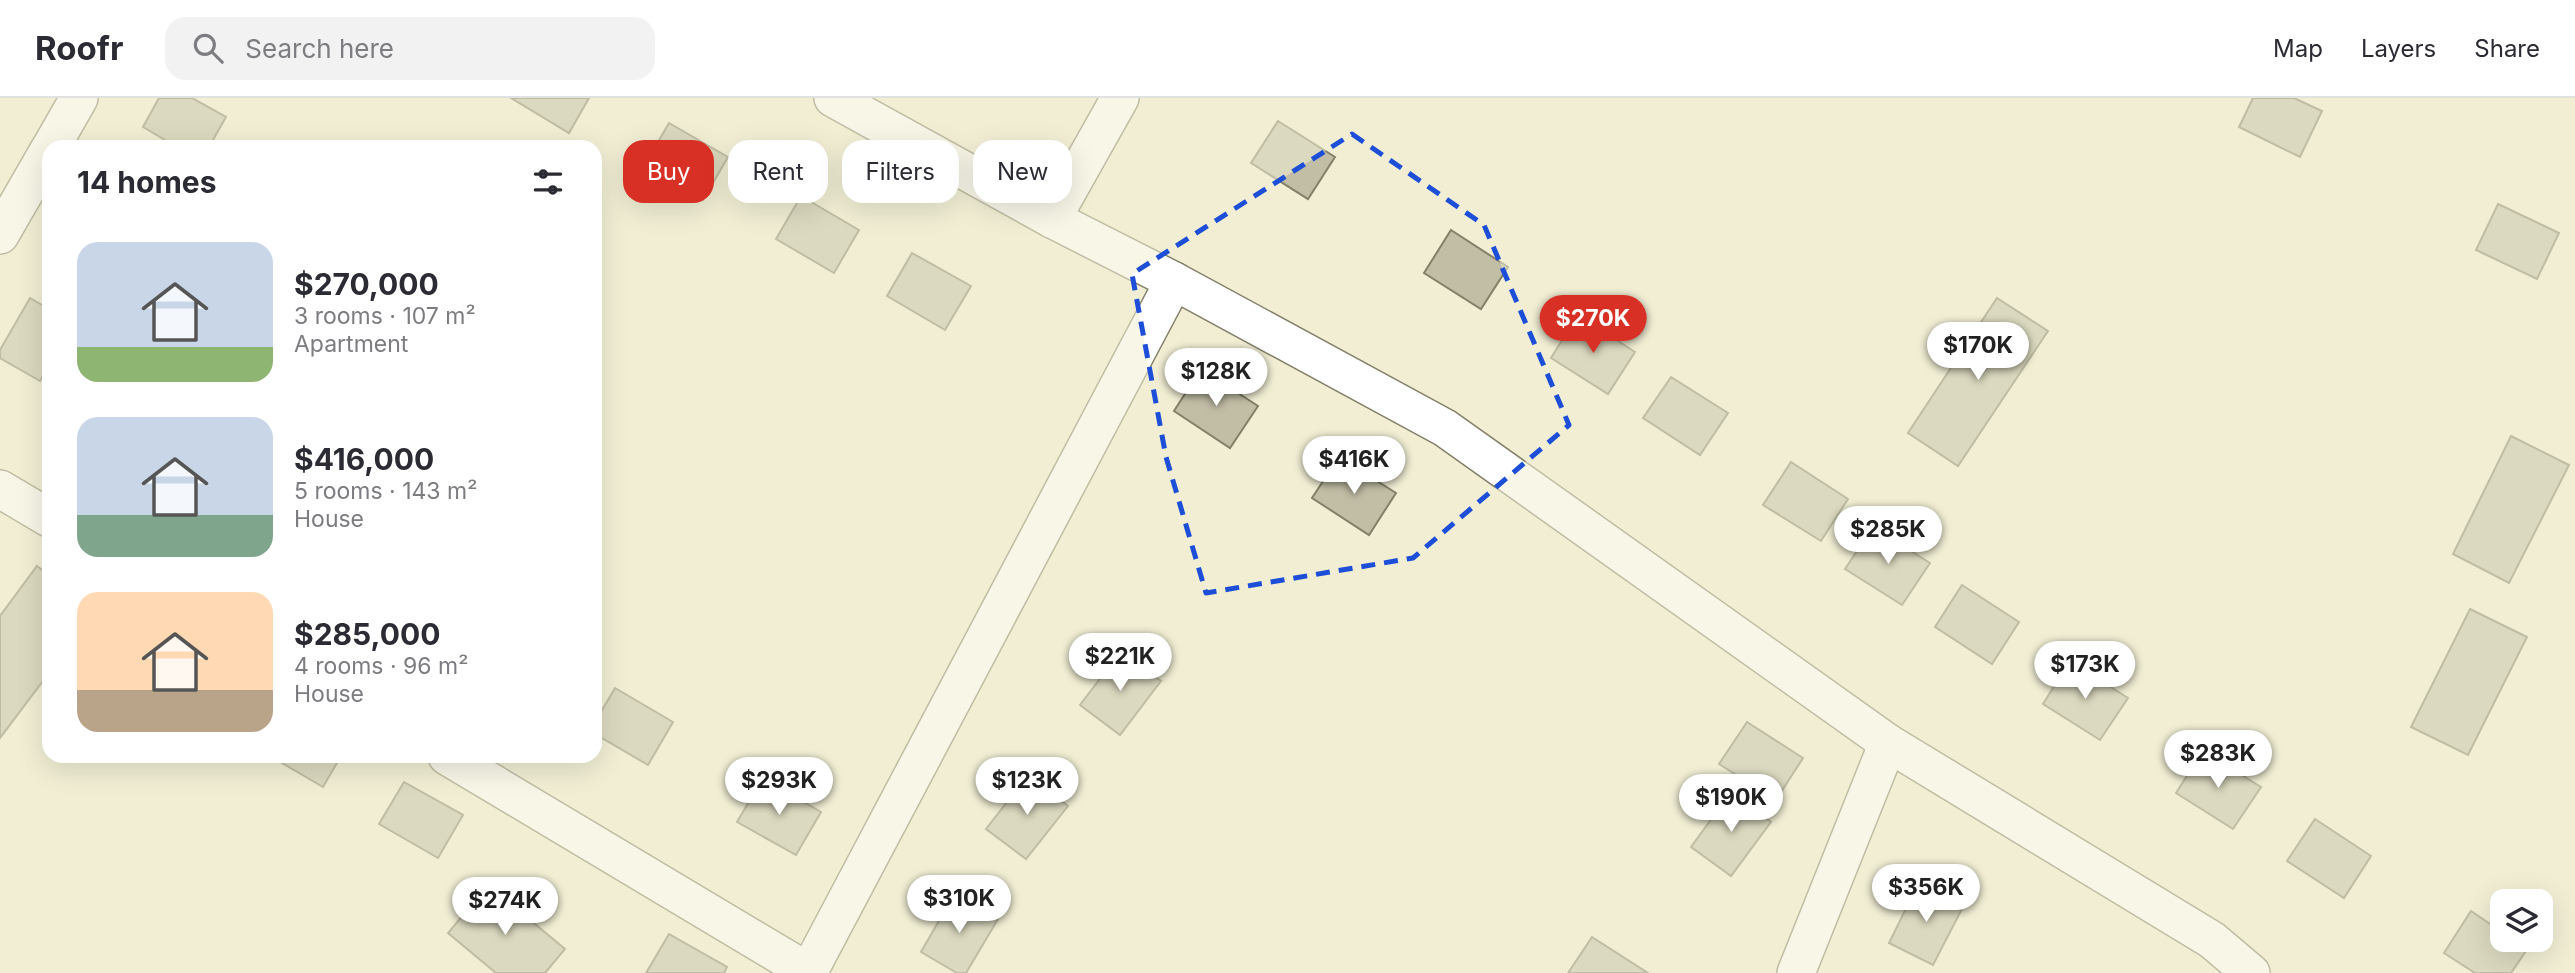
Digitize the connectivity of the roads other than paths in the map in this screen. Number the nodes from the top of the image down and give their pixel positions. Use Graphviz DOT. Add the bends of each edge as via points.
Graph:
graph roads {
  1 [pos="79,98"];
  2 [pos="833,98"];
  3 [pos="1121,98"];
  4 [pos="55,140"];
  5 [pos="42,163"];
  6 [pos="1052,219"];
  7 [pos="0,235"];
  8 [pos="1174,281"];
  9 [pos="0,489"];
  10 [pos="42,514"];
  11 [pos="1888,743"];
  12 [pos="459,763"];
  13 [pos="809,973"];
  14 [pos="1796,973"];
  15 [pos="2252,973"];
  1 -- 4 [label="street"];
  2 -- 6 [label="street"];
  3 -- 6 [label="street"];
  5 -- 7 [label="street"];
  6 -- 8 [label="street"];
  8 -- 11 [label="street" via="1445,428"];
  8 -- 13 [label="street"];
  9 -- 10 [label="street"];
  11 -- 14 [label="street"];
  11 -- 15 [label="street" via="2212,940"];
  12 -- 13 [label="street"];
}
